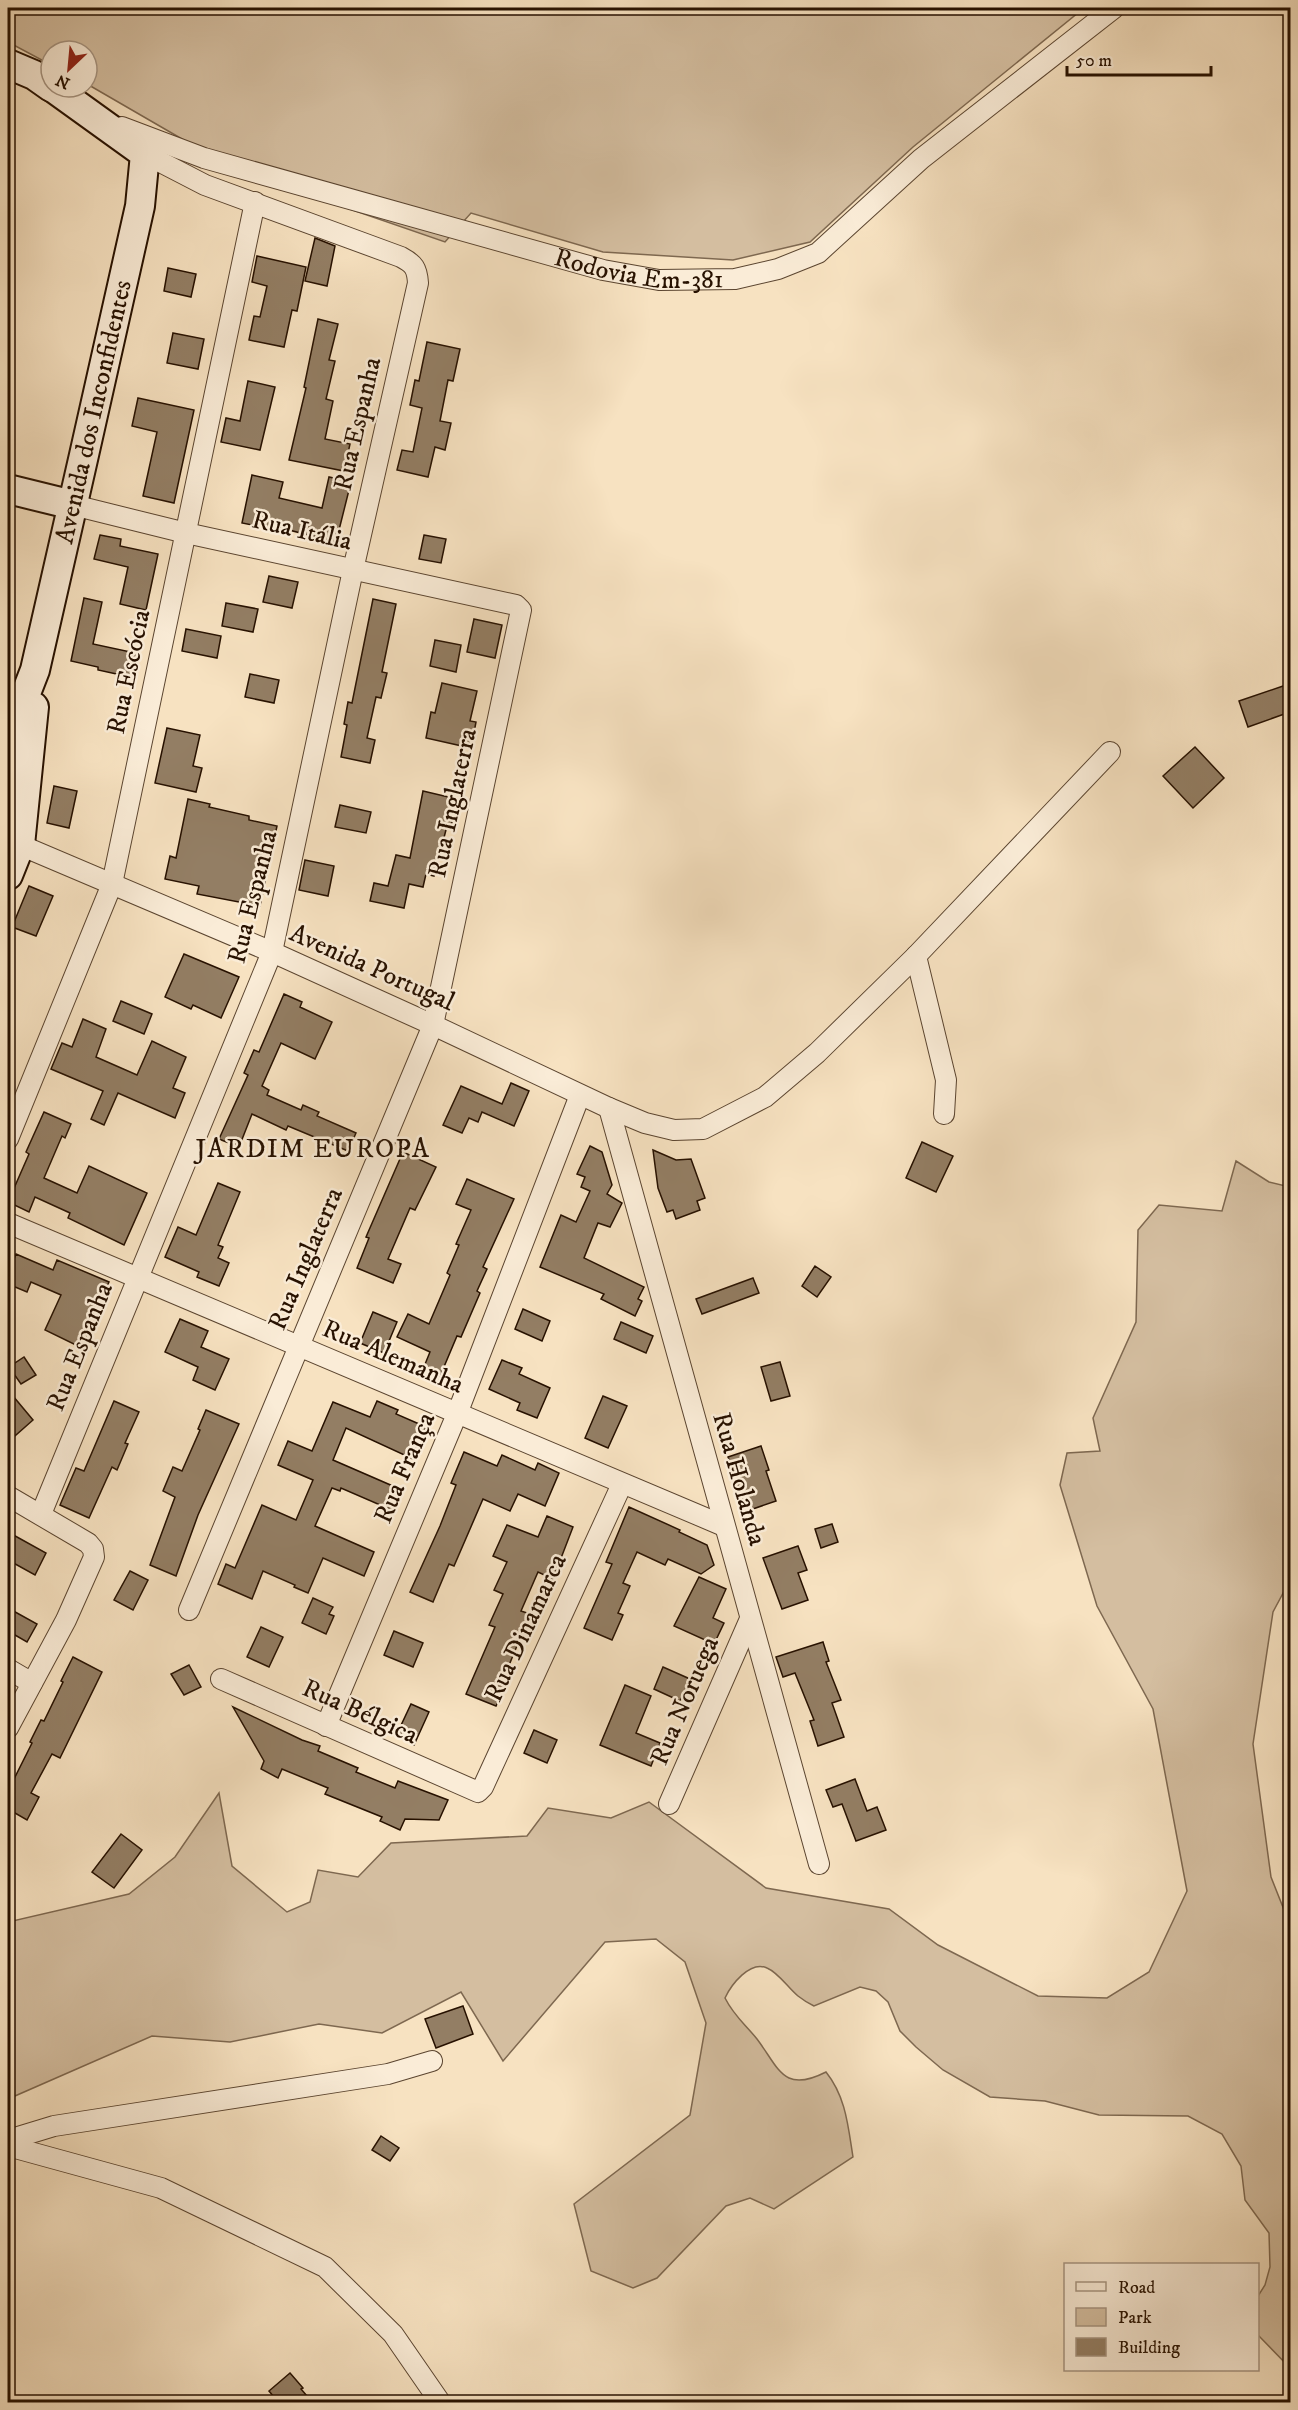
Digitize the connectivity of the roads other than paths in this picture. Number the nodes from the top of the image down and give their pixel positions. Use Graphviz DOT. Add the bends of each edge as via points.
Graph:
graph roads {
  1 [pos="1114,8"];
  2 [pos="8,64"];
  3 [pos="39,79"];
  4 [pos="69,99"];
  5 [pos="94,116"];
  6 [pos="145,154"];
  7 [pos="255,202"];
  8 [pos="8,489"];
  9 [pos="73,505"];
  10 [pos="186,533"];
  11 [pos="352,570"];
  12 [pos="520,607"];
  13 [pos="35,670"];
  14 [pos="1110,752"];
  15 [pos="8,758"];
  16 [pos="20,846"];
  17 [pos="8,875"];
  18 [pos="112,884"];
  19 [pos="272,952"];
  20 [pos="916,956"];
  21 [pos="433,1025"];
  22 [pos="580,1095"];
  23 [pos="609,1108"];
  24 [pos="944,1114"];
  25 [pos="8,1139"];
  26 [pos="8,1223"];
  27 [pos="138,1277"];
  28 [pos="299,1346"];
  29 [pos="457,1414"];
  30 [pos="622,1484"];
  31 [pos="8,1496"];
  32 [pos="40,1514"];
  33 [pos="724,1526"];
  34 [pos="189,1610"];
  35 [pos="750,1619"];
  36 [pos="8,1669"];
  37 [pos="221,1679"];
  38 [pos="32,1683"];
  39 [pos="326,1726"];
  40 [pos="8,1728"];
  41 [pos="478,1792"];
  42 [pos="669,1804"];
  43 [pos="819,1864"];
  44 [pos="432,2061"];
  45 [pos="8,2140"];
  46 [pos="8,2146"];
  47 [pos="440,2403"];
  1 -- 5 [label="street, Rodovia Em-381" via="921,159 818,253 778,269 735,279 659,280 603,270 204,158"];
  2 -- 3 [label="street, Rodovia Em-381"];
  4 -- 5 [label="street, Rodovia Em-381"];
  5 -- 6 [label="street, Rodovia Em-381"];
  6 -- 7 [label="street" via="205,185"];
  6 -- 9 [label="street, Avenida dos Inconfidentes" via="140,206"];
  7 -- 10 [label="street, Rua Escócia"];
  7 -- 11 [label="street, Rua Espanha" via="401,257 414,264 418,272"];
  8 -- 9 [label="street"];
  9 -- 10 [label="street, Rua Itália"];
  9 -- 13 [label="street, Avenida dos Inconfidentes"];
  10 -- 11 [label="street, Rua Itália"];
  10 -- 18 [label="street, Rua Escócia"];
  11 -- 12 [label="street, Rua Itália"];
  11 -- 19 [label="street, Rua Espanha"];
  12 -- 21 [label="street, Rua Inglaterra"];
  13 -- 15 [label="street, Avenida dos Inconfidentes" via="16,719"];
  13 -- 16 [label="street, Avenida dos Inconfidentes"];
  14 -- 20 [label="street"];
  16 -- 17 [label="street, Avenida dos Inconfidentes"];
  16 -- 18 [label="street, Avenida Portugal"];
  18 -- 19 [label="street, Avenida Portugal"];
  18 -- 25 [label="street, Rua Escócia"];
  19 -- 21 [label="street, Avenida Portugal"];
  19 -- 27 [label="street, Rua Espanha"];
  20 -- 23 [label="street, Avenida Portugal" via="817,1053 765,1097 703,1129 674,1130"];
  20 -- 24 [label="street" via="946,1080"];
  21 -- 22 [label="street, Avenida Portugal"];
  21 -- 28 [label="street, Rua Inglaterra"];
  22 -- 23 [label="street, Avenida Portugal"];
  22 -- 29 [label="street, Rua França"];
  23 -- 33 [label="street, Rua Holanda"];
  26 -- 27 [label="street, Rua Alemanha"];
  27 -- 28 [label="street, Rua Alemanha"];
  27 -- 32 [label="street, Rua Espanha"];
  28 -- 29 [label="street, Rua Alemanha"];
  28 -- 34 [label="street, Rua Inglaterra"];
  29 -- 30 [label="street, Rua Alemanha"];
  29 -- 39 [label="street, Rua França"];
  30 -- 33 [label="street, Rua Alemanha"];
  30 -- 41 [label="street, Rua Dinamarca"];
  31 -- 32 [label="street"];
  32 -- 38 [label="street" via="88,1543 94,1557"];
  33 -- 35 [label="street, Rua Holanda"];
  35 -- 42 [label="street, Rua Noruega"];
  35 -- 43 [label="street, Rua Holanda"];
  36 -- 38 [label="street"];
  37 -- 39 [label="street, Rua Bélgica"];
  38 -- 40 [label="street"];
  39 -- 41 [label="street, Rua Bélgica"];
  44 -- 45 [label="street" via="388,2074 54,2126"];
  46 -- 47 [label="street" via="161,2188 326,2267 393,2334"];
}
